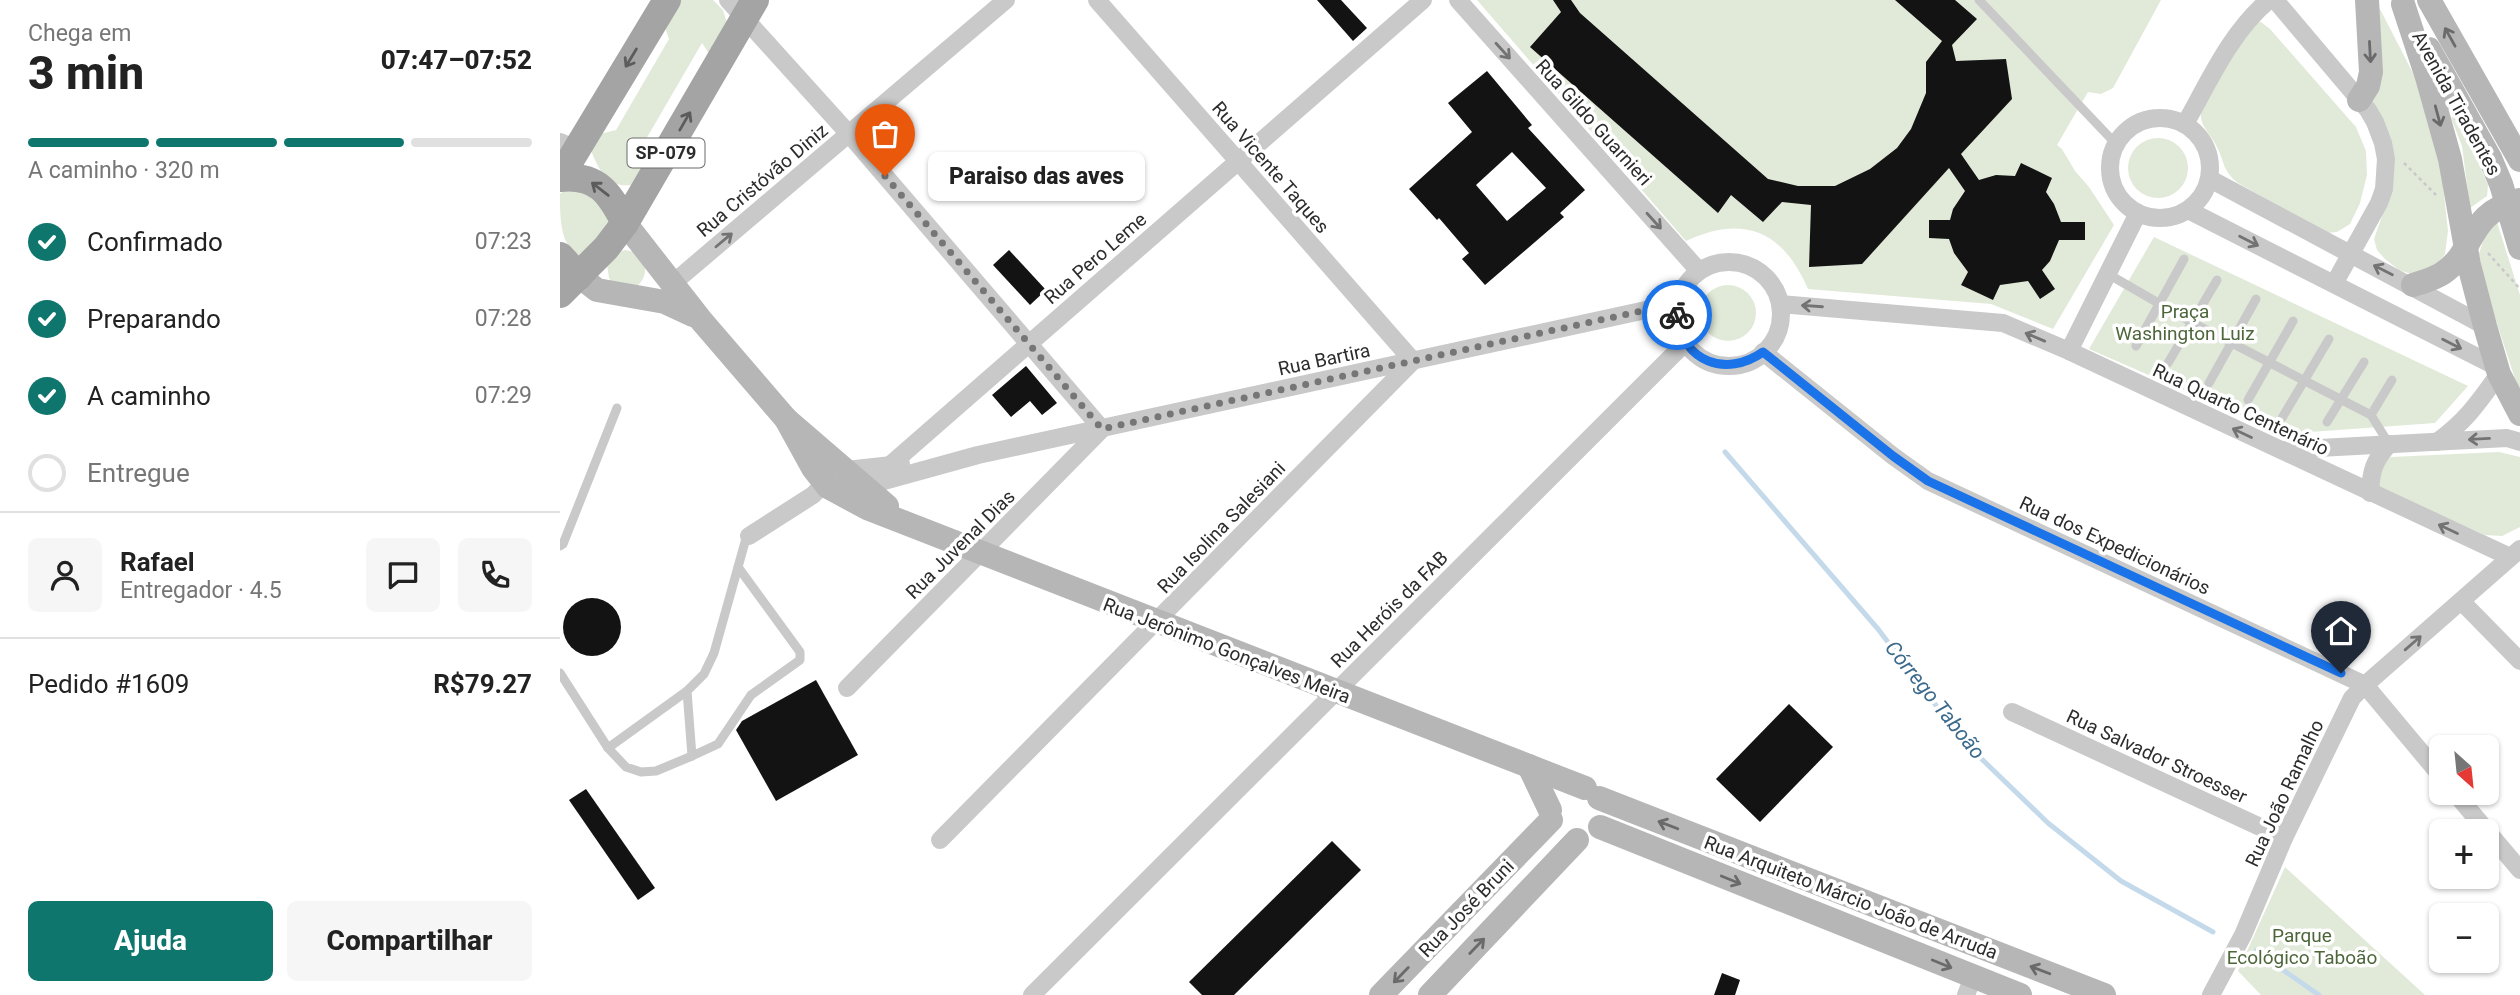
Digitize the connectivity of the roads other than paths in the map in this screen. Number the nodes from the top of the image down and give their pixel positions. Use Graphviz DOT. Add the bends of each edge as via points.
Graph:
graph roads {
  1 [pos="667,0"];
  2 [pos="1006,0"];
  3 [pos="1097,0"];
  4 [pos="1423,0"];
  5 [pos="1458,0"];
  6 [pos="1979,0"];
  7 [pos="2269,0"];
  8 [pos="2274,0"];
  9 [pos="2367,0"];
  10 [pos="2429,0"];
  11 [pos="2402,2"];
  12 [pos="743,6"];
  13 [pos="2359,100"];
  14 [pos="2185,124"];
  15 [pos="849,134"];
  16 [pos="2116,144"];
  17 [pos="568,145"];
  18 [pos="2520,160"];
  19 [pos="1238,161"];
  20 [pos="560,178"];
  21 [pos="2210,179"];
  22 [pos="2514,202"];
  23 [pos="2188,210"];
  24 [pos="2138,213"];
  25 [pos="625,223"];
  26 [pos="2469,240"];
  27 [pos="2520,248"];
  28 [pos="2351,254"];
  29 [pos="2184,259"];
  30 [pos="1699,271"];
  31 [pos="2108,274"];
  32 [pos="566,275"];
  33 [pos="2217,280"];
  34 [pos="672,284"];
  35 [pos="2334,284"];
  36 [pos="2413,285"];
  37 [pos="638,297"];
  38 [pos="2256,299"];
  39 [pos="1678,303"];
  40 [pos="1780,304"];
  41 [pos="2160,304"];
  42 [pos="700,319"];
  43 [pos="2293,321"];
  44 [pos="2193,323"];
  45 [pos="2485,326"];
  46 [pos="2329,339"];
  47 [pos="1686,342"];
  48 [pos="2232,343"];
  49 [pos="1029,344"];
  50 [pos="2136,346"];
  51 [pos="1763,352"];
  52 [pos="2069,352"];
  53 [pos="1413,361"];
  54 [pos="2364,362"];
  55 [pos="2168,363"];
  56 [pos="2270,363"];
  57 [pos="2498,370"];
  58 [pos="2392,380"];
  59 [pos="2305,381"];
  60 [pos="2209,383"];
  61 [pos="2248,400"];
  62 [pos="2341,400"];
  63 [pos="617,408"];
  64 [pos="2520,414"];
  65 [pos="2371,415"];
  66 [pos="2283,418"];
  67 [pos="2327,422"];
  68 [pos="1102,429"];
  69 [pos="2437,442"];
  70 [pos="2520,442"];
  71 [pos="2389,444"];
  72 [pos="2278,450"];
  73 [pos="978,455"];
  74 [pos="889,466"];
  75 [pos="836,485"];
  76 [pos="2370,493"];
  77 [pos="749,536"];
  78 [pos="560,546"];
  79 [pos="980,553"];
  80 [pos="2515,553"];
  81 [pos="738,567"];
  82 [pos="2461,601"];
  83 [pos="1157,622"];
  84 [pos="2520,660"];
  85 [pos="560,673"];
  86 [pos="2365,685"];
  87 [pos="847,688"];
  88 [pos="687,691"];
  89 [pos="1335,692"];
  90 [pos="2012,712"];
  91 [pos="608,748"];
  92 [pos="692,757"];
  93 [pos="2429,762"];
  94 [pos="1529,766"];
  95 [pos="1592,793"];
  96 [pos="2465,805"];
  97 [pos="1550,815"];
  98 [pos="1600,827"];
  99 [pos="2284,838"];
  100 [pos="940,840"];
  101 [pos="1577,840"];
  102 [pos="2520,870"];
  103 [pos="1969,986"];
  104 [pos="1032,995"];
  105 [pos="1381,995"];
  106 [pos="1430,995"];
  107 [pos="2020,995"];
  108 [pos="2104,995"];
  109 [pos="2211,995"];
  1 -- 17 [label="main road, one-way"];
  2 -- 15 [label="street, Rua Cristóvão Diniz"];
  3 -- 19 [label="street, Rua Vicente Taques"];
  4 -- 19 [label="street, Rua Pero Leme"];
  5 -- 30 [label="street, Rua Gildo Guarnieri, one-way"];
  6 -- 16 [label="lane"];
  7 -- 14 [label="street" via="2231,40"];
  8 -- 13 [label="street"];
  9 -- 13 [label="street, one-way" via="2371,72"];
  18 -- 10 [label="street, Avenida Tiradentes, one-way"];
  11 -- 22 [label="street, Avenida Tiradentes"];
  11 -- 26 [label="street, one-way" via="2427,77"];
  12 -- 15 [label="street"];
  25 -- 12 [label="main road, SP-079, one-way"];
  13 -- 28 [label="street" via="2384,143 2386,174 2379,203"];
  14 -- 16 [label="street" via="2154,118 2132,127"];
  14 -- 21 [label="street" via="2207,147"];
  34 -- 15 [label="street, Rua Cristóvão Diniz, one-way"];
  15 -- 49 [label="street"];
  16 -- 24 [label="street" via="2110,176 2115,191"];
  17 -- 20 [label="main road"];
  19 -- 49 [label="street, Rua Pero Leme"];
  19 -- 53 [label="street, Rua Vicente Taques"];
  25 -- 20 [label="main road, one-way" via="598,184"];
  21 -- 23 [label="street" via="2202,197"];
  21 -- 28 [label="street"];
  22 -- 26 [label="street" via="2490,212"];
  22 -- 27 [label="street, Avenida Tiradentes"];
  23 -- 24 [label="street" via="2172,217"];
  23 -- 35 [label="street, one-way"];
  24 -- 31 [label="street"];
  25 -- 32 [label="main road, SP-079"];
  25 -- 34 [label="street, Rua Jerônimo Gonçalves Meira"];
  26 -- 36 [label="street" via="2445,272"];
  26 -- 45 [label="street"];
  28 -- 35 [label="street"];
  36 -- 28 [label="street, one-way"];
  29 -- 41 [label="lane"];
  30 -- 39 [label="street"];
  30 -- 40 [label="street" via="1727,262 1741,263 1767,278"];
  31 -- 41 [label="lane"];
  31 -- 52 [label="street"];
  32 -- 37 [label="street, Rua Jerônimo Gonçalves Meira" via="597,289"];
  33 -- 44 [label="lane"];
  34 -- 37 [label="street"];
  34 -- 42 [label="street, Rua Jerônimo Gonçalves Meira"];
  35 -- 57 [label="street, one-way"];
  36 -- 45 [label="street"];
  37 -- 42 [label="street, Rua Jerônimo Gonçalves Meira" via="665,302"];
  38 -- 48 [label="lane"];
  39 -- 47 [label="street" via="1678,323"];
  39 -- 53 [label="street, Rua Bartira"];
  40 -- 51 [label="street" via="1778,331"];
  52 -- 40 [label="street, Rua Quarto Centenário, one-way" via="2003,323"];
  41 -- 44 [label="lane"];
  41 -- 50 [label="lane"];
  42 -- 75 [label="street, Rua Jerônimo Gonçalves Meira"];
  43 -- 56 [label="lane"];
  44 -- 48 [label="lane"];
  44 -- 55 [label="lane"];
  45 -- 57 [label="street"];
  46 -- 59 [label="lane"];
  47 -- 51 [label="street" via="1716,364 1741,364"];
  47 -- 89 [label="street, Rua Heróis da FAB"];
  48 -- 56 [label="lane"];
  48 -- 60 [label="lane"];
  49 -- 68 [label="street"];
  49 -- 74 [label="street, Rua Pero Leme"];
  51 -- 86 [label="street, Rua dos Expedicionários" via="1928,481"];
  72 -- 52 [label="street, Rua Quarto Centenário, one-way"];
  53 -- 68 [label="street, Rua Bartira"];
  53 -- 83 [label="street, Rua Isolina Salesiani"];
  54 -- 62 [label="lane"];
  56 -- 59 [label="lane"];
  56 -- 61 [label="lane"];
  57 -- 64 [label="street"];
  57 -- 69 [label="street" via="2470,414"];
  58 -- 65 [label="lane"];
  59 -- 62 [label="lane"];
  59 -- 66 [label="lane"];
  62 -- 65 [label="lane"];
  62 -- 67 [label="lane"];
  63 -- 78 [label="lane"];
  65 -- 71 [label="lane"];
  68 -- 73 [label="street, Rua Bartira"];
  68 -- 79 [label="street, Rua Juvenal Dias"];
  70 -- 69 [label="street, one-way" via="2507,438"];
  69 -- 71 [label="street"];
  71 -- 72 [label="street"];
  71 -- 76 [label="street" via="2376,458"];
  72 -- 76 [label="street, Rua Quarto Centenário"];
  73 -- 74 [label="street, Rua Bartira"];
  73 -- 75 [label="street, Rua Bartira"];
  74 -- 75 [label="street, Rua Bartira"];
  75 -- 77 [label="street, Rua Bartira"];
  75 -- 79 [label="street, Rua Jerônimo Gonçalves Meira" via="925,532"];
  80 -- 76 [label="street, Rua Quarto Centenário, one-way"];
  77 -- 81 [label="lane"];
  79 -- 83 [label="street, Rua Jerônimo Gonçalves Meira"];
  79 -- 87 [label="street, Rua Juvenal Dias"];
  80 -- 82 [label="street, Rua João Ramalho"];
  81 -- 88 [label="lane" via="714,653 704,674"];
  81 -- 92 [label="lane" via="801,656 751,695 718,744"];
  82 -- 84 [label="street"];
  86 -- 82 [label="street, Rua João Ramalho, one-way"];
  83 -- 89 [label="street, Rua Jerônimo Gonçalves Meira"];
  83 -- 100 [label="street, Rua Isolina Salesiani"];
  85 -- 91 [label="lane"];
  86 -- 93 [label="street, Rua dos Expedicionários"];
  86 -- 99 [label="street, Rua João Ramalho" via="2352,698"];
  88 -- 91 [label="lane"];
  88 -- 92 [label="lane"];
  89 -- 94 [label="street, Rua Jerônimo Gonçalves Meira"];
  89 -- 104 [label="street, Rua Heróis da FAB"];
  90 -- 99 [label="street, Rua Salvador Stroesser"];
  91 -- 92 [label="lane" via="626,767 641,772"];
  94 -- 95 [label="street, Rua Jerônimo Gonçalves Meira"];
  94 -- 97 [label="street"];
  95 -- 97 [label="street" via="1576,787 1559,794"];
  95 -- 98 [label="street" via="1603,808"];
  108 -- 95 [label="street, Rua Arquiteto Márcio João de Arruda, one-way"];
  96 -- 102 [label="street"];
  97 -- 101 [label="street" via="1560,835"];
  97 -- 105 [label="street, Rua José Bruni, one-way"];
  98 -- 101 [label="street" via="1586,839"];
  98 -- 103 [label="street, Rua Arquiteto Márcio João de Arruda, one-way"];
  99 -- 109 [label="street, Rua João Ramalho"];
  106 -- 101 [label="street, Rua José Bruni, one-way"];
  103 -- 107 [label="street, Rua Arquiteto Márcio João de Arruda"];
}
